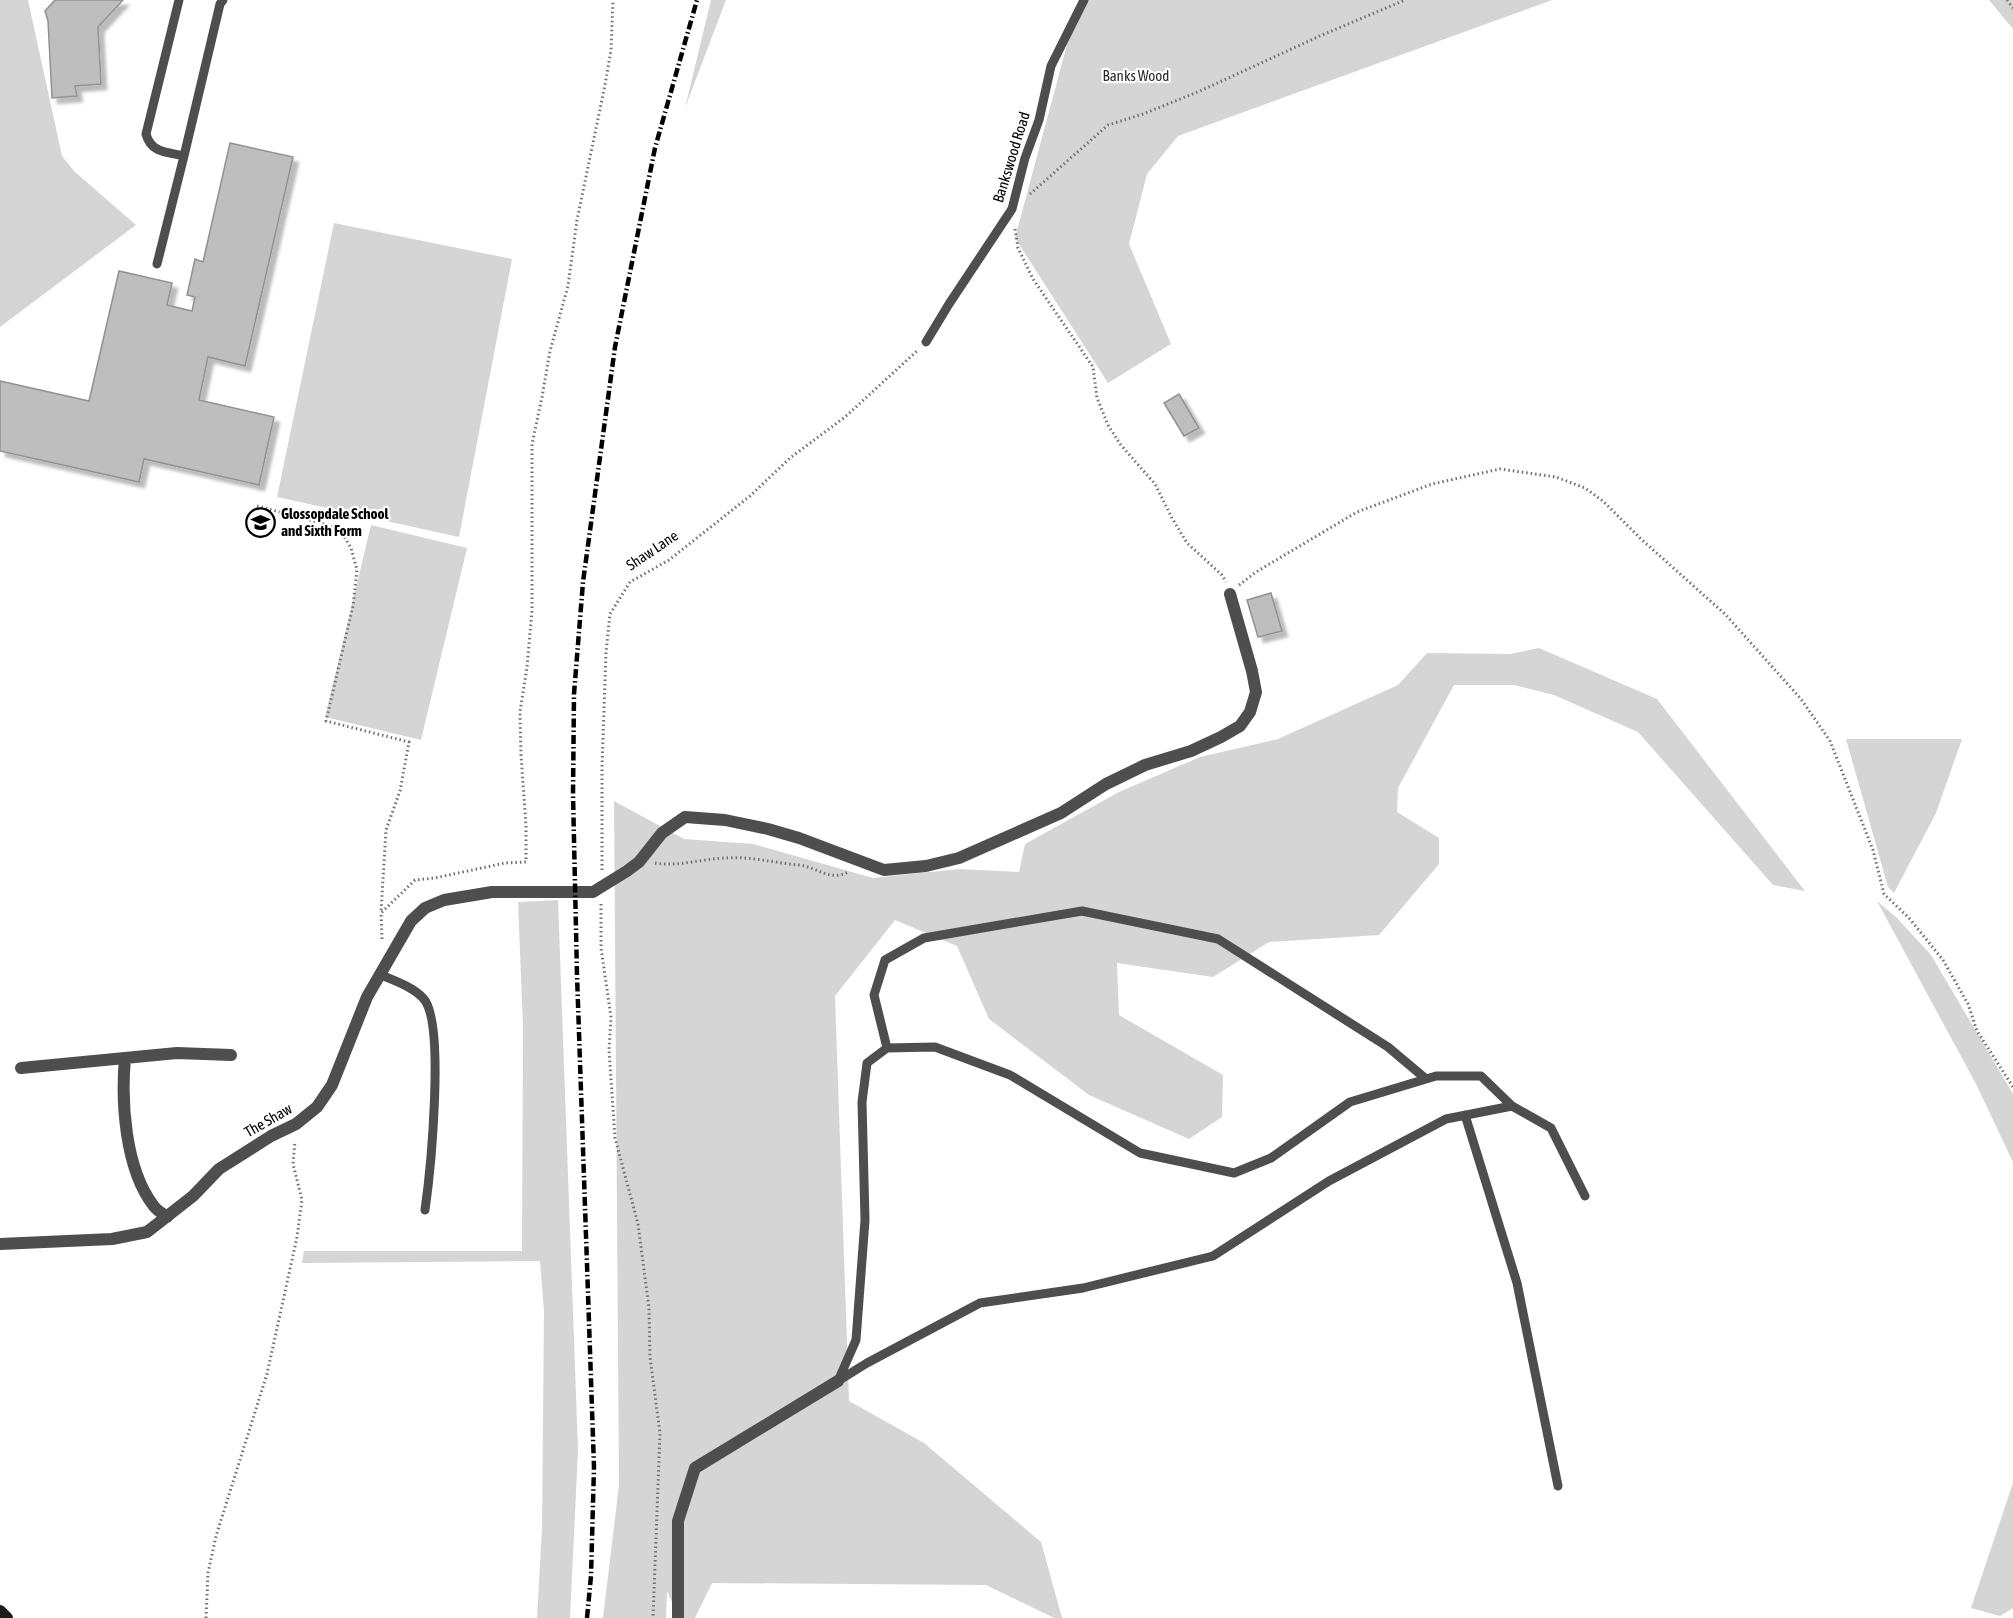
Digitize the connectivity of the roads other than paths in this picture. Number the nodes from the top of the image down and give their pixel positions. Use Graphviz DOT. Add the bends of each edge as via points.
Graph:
graph roads {
  1 [pos="179,0"];
  2 [pos="223,0"];
  3 [pos="1084,0"];
  4 [pos="184,156"];
  5 [pos="157,264"];
  6 [pos="926,342"];
  7 [pos="1230,594"];
  8 [pos="382,969"];
  9 [pos="887,1048"];
  10 [pos="231,1055"];
  11 [pos="125,1058"];
  12 [pos="21,1068"];
  13 [pos="1426,1079"];
  14 [pos="1512,1106"];
  15 [pos="1465,1115"];
  16 [pos="1585,1196"];
  17 [pos="425,1210"];
  18 [pos="167,1217"];
  19 [pos="0,1244"];
  20 [pos="838,1381"];
  21 [pos="1558,1486"];
  22 [pos="0,1611"];
  23 [pos="7,1618"];
  24 [pos="678,1618"];
  1 -- 4 [label="lane" via="146,134 157,150"];
  2 -- 4 [label="lane"];
  3 -- 6 [label="lane, Bankswood Road" via="1051,66 1012,209"];
  4 -- 5 [label="lane"];
  7 -- 8 [label="street, The Shaw" via="1256,692 1250,712 1239,726 1191,751 1145,765 1106,784 1061,813 959,858 884,870 768,829 685,817 662,833 627,871 598,889 484,893 444,900 425,908 411,921"];
  8 -- 17 [label="lane" via="424,998 434,1033 435,1102"];
  8 -- 18 [label="street, The Shaw" via="332,1085 317,1107 296,1124 219,1169"];
  9 -- 13 [label="lane" via="935,1047 1010,1075 1140,1153 1234,1173 1271,1158 1350,1102"];
  9 -- 13 [label="lane" via="874,995 885,960 924,938 1083,911 1218,939 1388,1047"];
  9 -- 20 [label="lane" via="867,1063 862,1102 865,1220 856,1340"];
  10 -- 11 [label="street" via="177,1053"];
  11 -- 12 [label="street"];
  11 -- 18 [label="street" via="123,1113 131,1152 143,1188 154,1207"];
  13 -- 14 [label="lane" via="1481,1076"];
  14 -- 15 [label="lane"];
  14 -- 16 [label="lane" via="1551,1128"];
  15 -- 20 [label="lane" via="1446,1119 1329,1181 1213,1256 1083,1288 980,1303"];
  15 -- 21 [label="lane" via="1517,1283"];
  18 -- 19 [label="street, The Shaw" via="147,1232 134,1236"];
  20 -- 24 [label="street" via="694,1468 678,1521"];
  22 -- 23 [label="street"];
}
